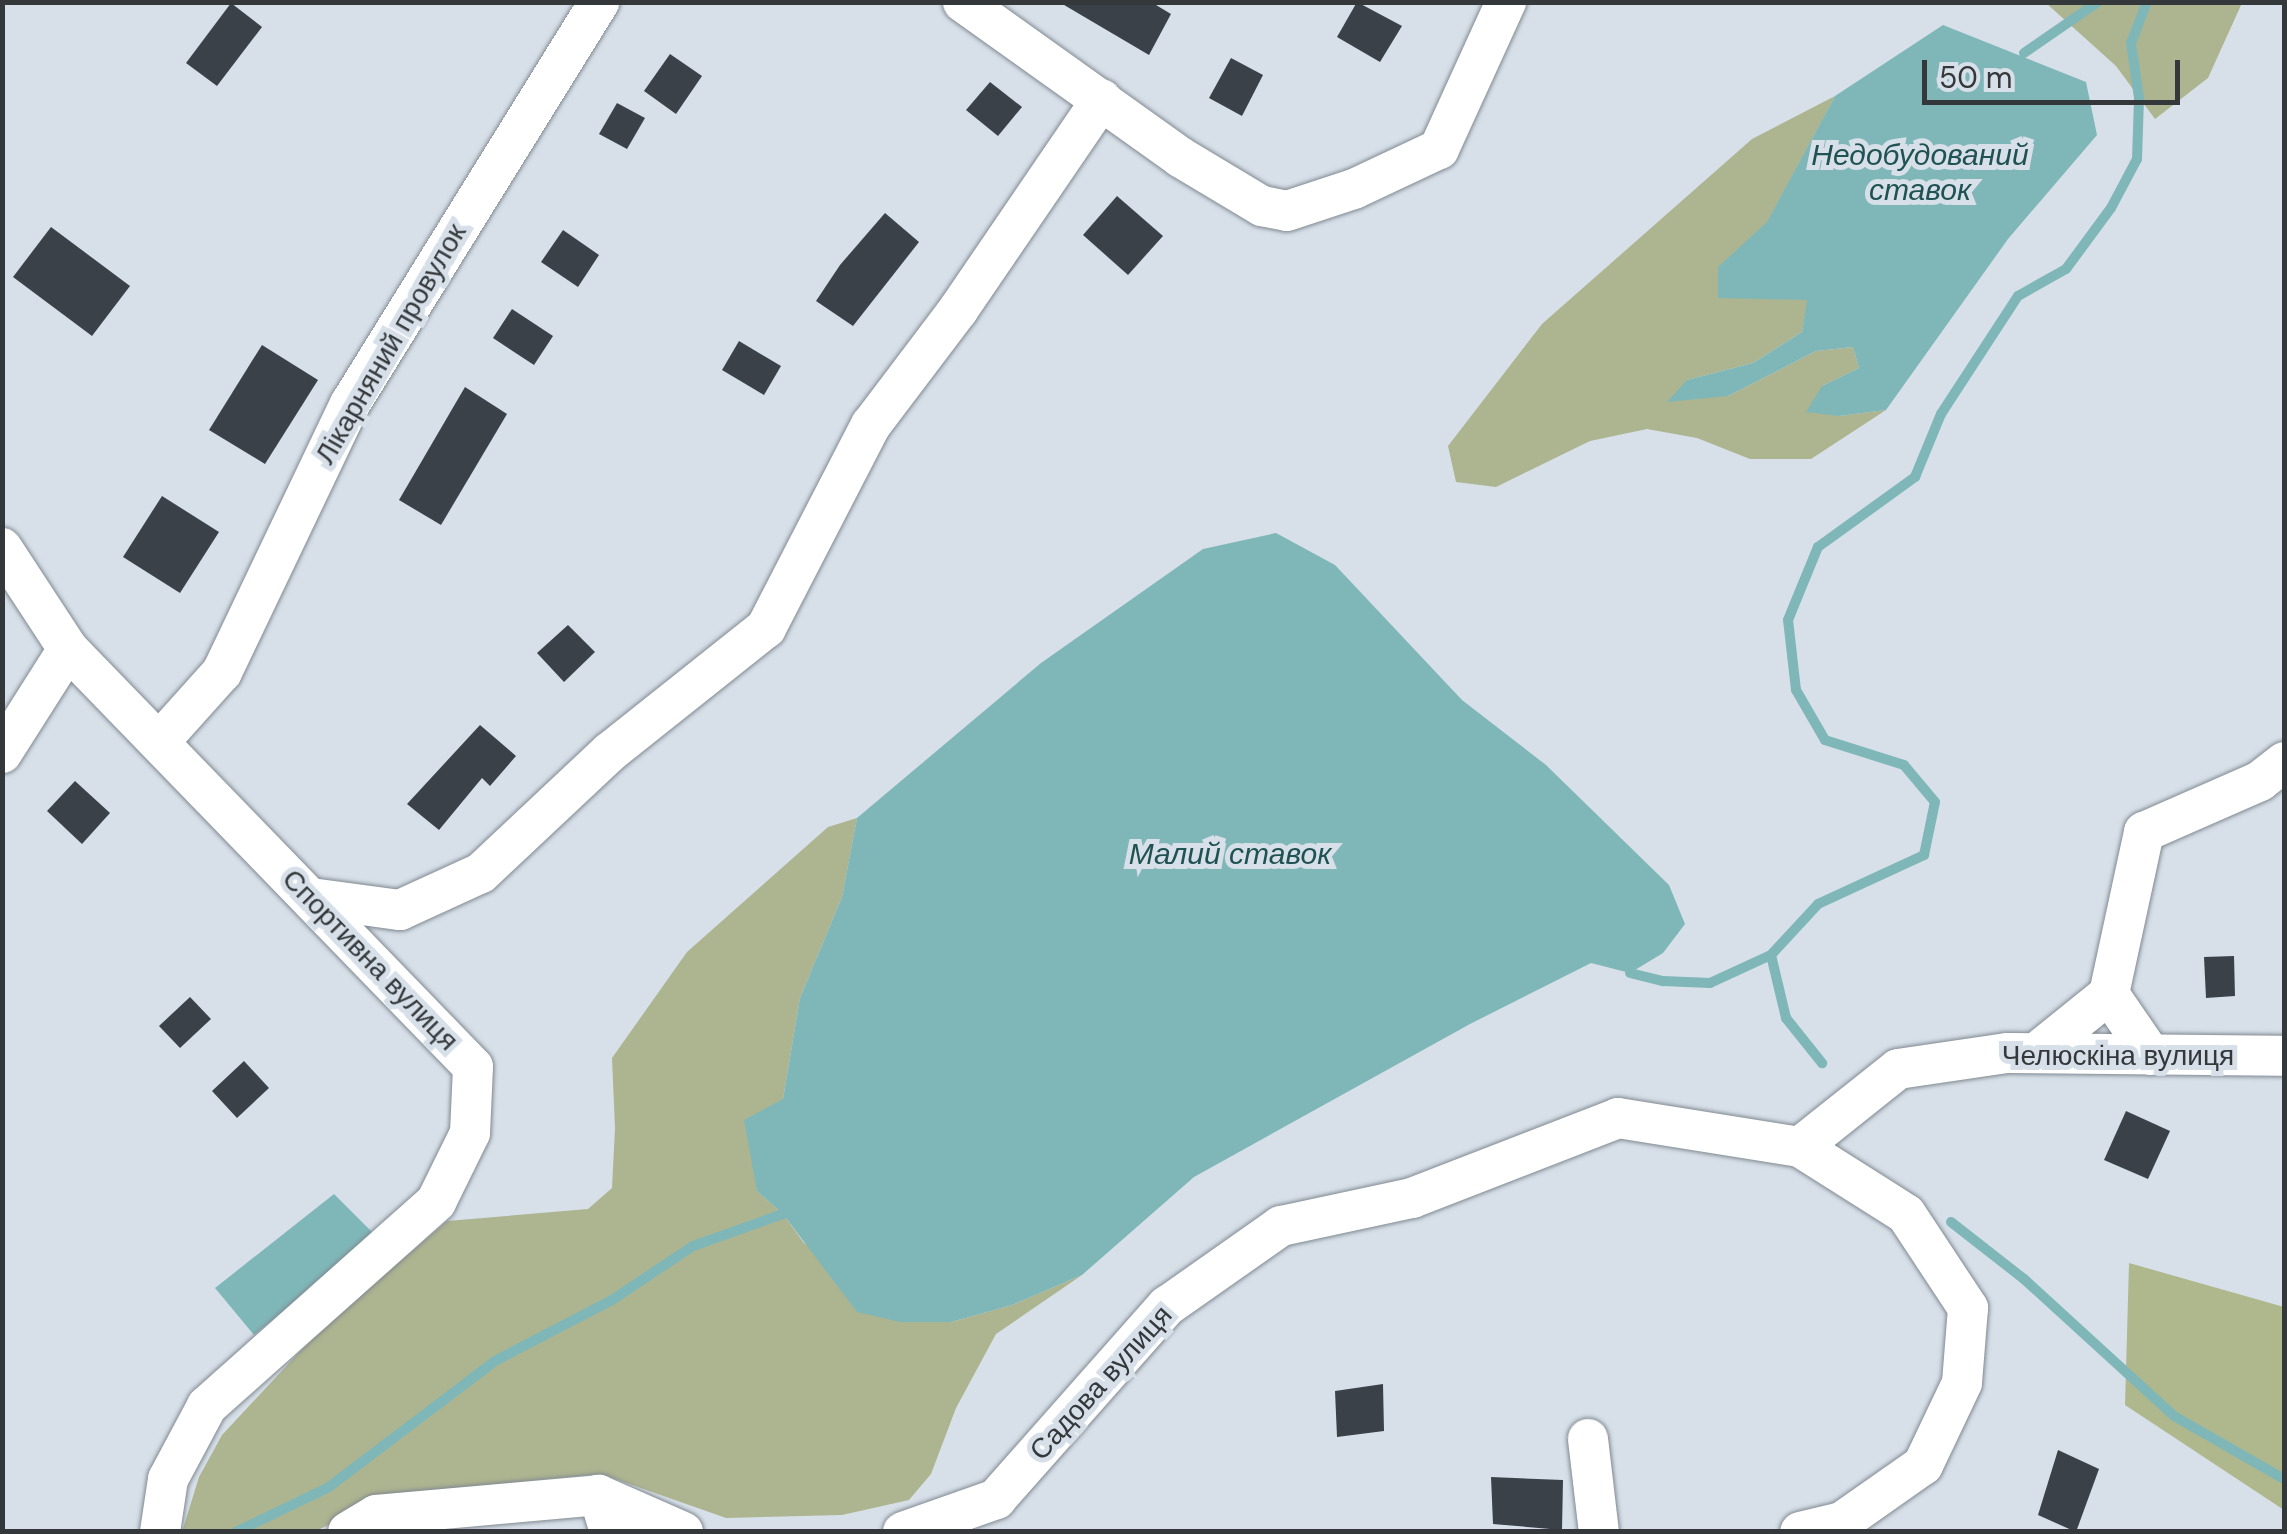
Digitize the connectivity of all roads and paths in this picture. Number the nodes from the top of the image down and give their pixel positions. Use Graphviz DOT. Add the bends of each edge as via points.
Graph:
graph roads {
  1 [pos="599,2"];
  2 [pos="963,2"];
  3 [pos="1506,2"];
  4 [pos="1102,100"];
  5 [pos="2,548"];
  6 [pos="68,649"];
  7 [pos="160,740"];
  8 [pos="2,754"];
  9 [pos="2284,762"];
  10 [pos="311,898"];
  11 [pos="2109,994"];
  12 [pos="2036,1053"];
  13 [pos="2151,1054"];
  14 [pos="2284,1056"];
  15 [pos="1800,1146"];
  16 [pos="1588,1440"];
  17 [pos="604,1513"];
  18 [pos="160,1532"];
  19 [pos="348,1532"];
  20 [pos="682,1532"];
  21 [pos="903,1532"];
  22 [pos="1599,1532"];
  23 [pos="1800,1532"];
  1 -- 7 [label="street, Лікарняний провулок" via="350,404 222,672"];
  2 -- 4 [label="street"];
  3 -- 4 [label="street" via="1439,149 1286,211 1262,206 1180,157"];
  4 -- 10 [label="street" via="870,425 766,628 610,752 481,873 400,910"];
  5 -- 6 [label="street, Спортивна вулиця"];
  6 -- 7 [label="street, Спортивна вулиця"];
  6 -- 8 [label="street"];
  7 -- 10 [label="street, Спортивна вулиця"];
  9 -- 11 [label="street" via="2260,781 2144,832"];
  10 -- 18 [label="street, Спортивна вулиця" via="473,1067 470,1133 436,1202 207,1406 168,1478"];
  11 -- 12 [label="street"];
  11 -- 13 [label="street"];
  12 -- 13 [label="street, Челюскіна вулиця"];
  12 -- 15 [label="street, Челюскіна вулиця" via="1898,1069"];
  13 -- 14 [label="street, Челюскіна вулиця"];
  15 -- 21 [label="street, Садова вулиця" via="1618,1118 1412,1198 1280,1226 1167,1306 996,1499"];
  15 -- 23 [label="street" via="1906,1214 1968,1308 1962,1383 1923,1465 1842,1522"];
  16 -- 22 [label="street"];
  17 -- 19 [label="street" via="376,1516"];
  17 -- 20 [label="street"];
}
